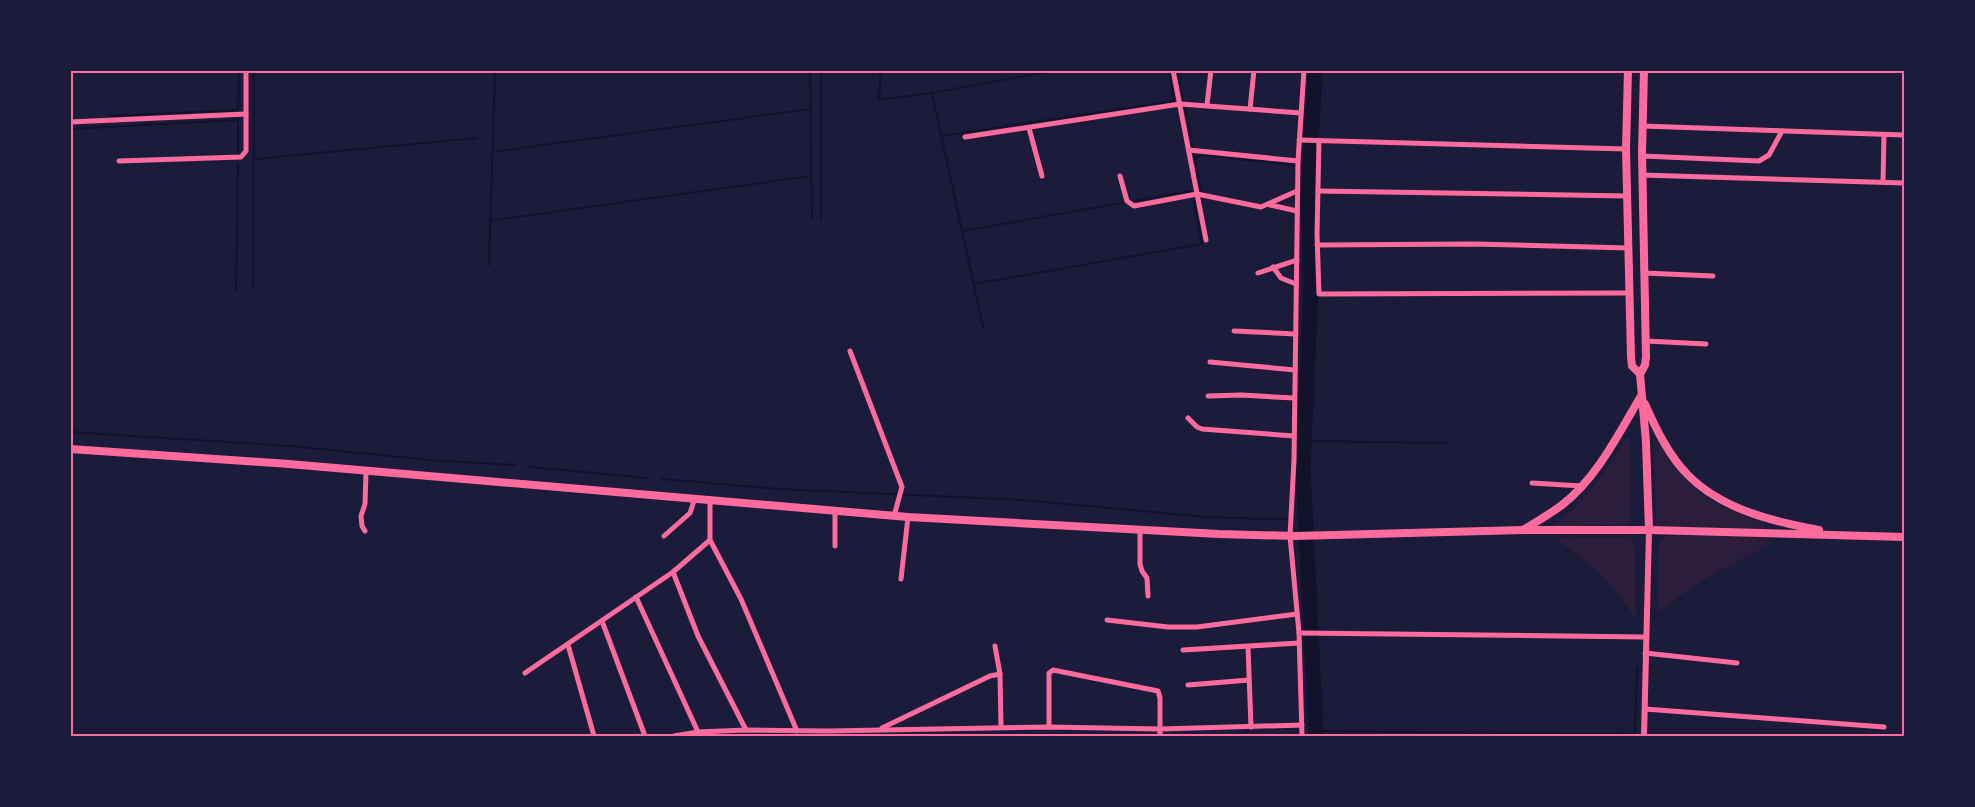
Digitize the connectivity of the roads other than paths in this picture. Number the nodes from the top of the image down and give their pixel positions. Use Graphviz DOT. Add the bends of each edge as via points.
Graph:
graph roads {
  1 [pos="246,70"];
  2 [pos="1173,70"];
  3 [pos="1211,70"];
  4 [pos="1254,70"];
  5 [pos="1304,70"];
  6 [pos="1628,70"];
  7 [pos="1644,70"];
  8 [pos="1179,104"];
  9 [pos="1207,105"];
  10 [pos="1250,109"];
  11 [pos="1301,112"];
  12 [pos="246,114"];
  13 [pos="70,122"];
  14 [pos="1642,126"];
  15 [pos="1029,128"];
  16 [pos="1782,132"];
  17 [pos="1884,135"];
  18 [pos="1905,135"];
  19 [pos="965,137"];
  20 [pos="1299,140"];
  21 [pos="1317,141"];
  22 [pos="1626,149"];
  23 [pos="1189,150"];
  24 [pos="1642,156"];
  25 [pos="119,161"];
  26 [pos="1298,161"];
  27 [pos="1642,175"];
  28 [pos="1042,176"];
  29 [pos="1120,176"];
  30 [pos="1883,182"];
  31 [pos="1905,183"];
  32 [pos="1298,191"];
  33 [pos="1318,191"];
  34 [pos="1197,194"];
  35 [pos="1627,196"];
  36 [pos="1270,205"];
  37 [pos="1297,211"];
  38 [pos="1206,240"];
  39 [pos="1317,245"];
  40 [pos="1629,248"];
  41 [pos="1297,260"];
  42 [pos="1273,267"];
  43 [pos="1258,273"];
  44 [pos="1644,273"];
  45 [pos="1713,276"];
  46 [pos="1296,284"];
  47 [pos="1630,293"];
  48 [pos="1234,331"];
  49 [pos="1295,334"];
  50 [pos="1646,341"];
  51 [pos="1706,344"];
  52 [pos="850,351"];
  53 [pos="1210,362"];
  54 [pos="1294,370"];
  55 [pos="1640,374"];
  56 [pos="1208,396"];
  57 [pos="1641,396"];
  58 [pos="1294,398"];
  59 [pos="1188,418"];
  60 [pos="1294,436"];
  61 [pos="70,449"];
  62 [pos="366,472"];
  63 [pos="1532,483"];
  64 [pos="1582,486"];
  65 [pos="695,498"];
  66 [pos="710,499"];
  67 [pos="835,511"];
  68 [pos="894,516"];
  69 [pos="908,517"];
  70 [pos="1140,530"];
  71 [pos="1523,530"];
  72 [pos="1649,530"];
  73 [pos="365,531"];
  74 [pos="1849,534"];
  75 [pos="664,536"];
  76 [pos="1292,536"];
  77 [pos="1905,537"];
  78 [pos="710,540"];
  79 [pos="835,546"];
  80 [pos="673,572"];
  81 [pos="901,579"];
  82 [pos="1149,596"];
  83 [pos="636,597"];
  84 [pos="1297,614"];
  85 [pos="1107,620"];
  86 [pos="602,621"];
  87 [pos="1302,633"];
  88 [pos="1646,638"];
  89 [pos="1299,643"];
  90 [pos="568,645"];
  91 [pos="995,645"];
  92 [pos="1248,647"];
  93 [pos="1184,650"];
  94 [pos="1646,653"];
  95 [pos="1737,663"];
  96 [pos="525,673"];
  97 [pos="1000,674"];
  98 [pos="1249,680"];
  99 [pos="1188,686"];
  100 [pos="1645,709"];
  101 [pos="1302,725"];
  102 [pos="1049,727"];
  103 [pos="1251,727"];
  104 [pos="1884,727"];
  105 [pos="1002,728"];
  106 [pos="879,729"];
  107 [pos="1160,729"];
  108 [pos="746,730"];
  109 [pos="797,731"];
  110 [pos="698,732"];
  111 [pos="828,734"];
  112 [pos="594,736"];
  113 [pos="645,736"];
  114 [pos="674,736"];
  115 [pos="1160,736"];
  116 [pos="1302,736"];
  117 [pos="1644,736"];
  1 -- 12 [label="street"];
  2 -- 8 [label="street"];
  3 -- 9 [label="street"];
  4 -- 10 [label="street"];
  5 -- 11 [label="street"];
  6 -- 22 [label="highway"];
  7 -- 14 [label="highway"];
  8 -- 9 [label="street"];
  8 -- 15 [label="street"];
  8 -- 23 [label="street"];
  9 -- 10 [label="street"];
  10 -- 11 [label="street"];
  11 -- 20 [label="street"];
  12 -- 13 [label="street"];
  12 -- 25 [label="street" via="246,151 242,157"];
  14 -- 16 [label="street"];
  14 -- 24 [label="highway"];
  15 -- 19 [label="street"];
  15 -- 28 [label="street"];
  16 -- 17 [label="street"];
  16 -- 24 [label="street" via="1770,155 1759,161"];
  17 -- 18 [label="street"];
  17 -- 30 [label="street"];
  20 -- 21 [label="street"];
  20 -- 26 [label="street"];
  21 -- 22 [label="street"];
  21 -- 33 [label="street"];
  22 -- 35 [label="highway"];
  23 -- 26 [label="street"];
  23 -- 34 [label="street"];
  24 -- 27 [label="highway"];
  26 -- 32 [label="street"];
  27 -- 30 [label="street"];
  27 -- 44 [label="highway"];
  29 -- 34 [label="street" via="1127,201 1132,205"];
  30 -- 31 [label="street"];
  32 -- 36 [label="street"];
  32 -- 37 [label="street"];
  33 -- 35 [label="street"];
  33 -- 39 [label="street"];
  34 -- 36 [label="street" via="1261,207"];
  34 -- 38 [label="street"];
  35 -- 40 [label="highway"];
  36 -- 37 [label="street"];
  37 -- 41 [label="street"];
  39 -- 40 [label="street"];
  39 -- 47 [label="street" via="1320,294"];
  40 -- 47 [label="highway"];
  41 -- 42 [label="street"];
  41 -- 46 [label="street"];
  42 -- 43 [label="street"];
  42 -- 46 [label="street" via="1281,278"];
  44 -- 45 [label="street"];
  44 -- 50 [label="highway"];
  46 -- 49 [label="street"];
  47 -- 55 [label="highway" via="1631,362"];
  48 -- 49 [label="street"];
  49 -- 54 [label="street"];
  50 -- 51 [label="street"];
  50 -- 55 [label="highway" via="1646,361"];
  52 -- 68 [label="street" via="902,487"];
  53 -- 54 [label="street"];
  54 -- 58 [label="street"];
  55 -- 57 [label="highway"];
  56 -- 58 [label="street"];
  57 -- 64 [label="highway"];
  57 -- 72 [label="highway"];
  57 -- 74 [label="highway" via="1674,457 1706,489 1735,506 1774,519"];
  58 -- 60 [label="street"];
  59 -- 60 [label="street" via="1202,429"];
  60 -- 76 [label="street"];
  61 -- 62 [label="highway"];
  62 -- 65 [label="highway"];
  62 -- 73 [label="street" via="361,516"];
  63 -- 64 [label="street"];
  64 -- 71 [label="highway" via="1563,504"];
  65 -- 66 [label="highway"];
  65 -- 75 [label="street" via="690,513"];
  66 -- 67 [label="highway"];
  66 -- 78 [label="street"];
  67 -- 68 [label="highway"];
  67 -- 79 [label="street"];
  68 -- 69 [label="highway"];
  69 -- 70 [label="highway"];
  69 -- 81 [label="street"];
  70 -- 76 [label="highway"];
  70 -- 82 [label="street" via="1140,564"];
  71 -- 72 [label="highway"];
  71 -- 76 [label="highway"];
  72 -- 74 [label="highway"];
  72 -- 88 [label="street"];
  74 -- 77 [label="highway"];
  76 -- 84 [label="street"];
  78 -- 80 [label="street"];
  78 -- 109 [label="street" via="741,599"];
  80 -- 83 [label="street"];
  80 -- 108 [label="street" via="698,636"];
  83 -- 86 [label="street"];
  83 -- 110 [label="street"];
  84 -- 85 [label="street" via="1182,627"];
  84 -- 87 [label="street"];
  86 -- 90 [label="street"];
  86 -- 113 [label="street"];
  87 -- 88 [label="street"];
  87 -- 89 [label="street"];
  88 -- 94 [label="street"];
  89 -- 92 [label="street"];
  89 -- 101 [label="street"];
  90 -- 96 [label="street"];
  90 -- 112 [label="street"];
  91 -- 97 [label="street"];
  92 -- 93 [label="street"];
  92 -- 98 [label="street"];
  94 -- 95 [label="street"];
  94 -- 100 [label="street"];
  97 -- 105 [label="street"];
  97 -- 106 [label="street"];
  98 -- 99 [label="street"];
  98 -- 103 [label="street"];
  100 -- 104 [label="street"];
  100 -- 117 [label="street"];
  101 -- 103 [label="street"];
  101 -- 116 [label="street"];
  102 -- 105 [label="street"];
  102 -- 107 [label="street"];
  102 -- 107 [label="street" via="1049,673 1053,670 1158,691"];
  103 -- 107 [label="street"];
  105 -- 106 [label="street"];
  106 -- 111 [label="street"];
  107 -- 115 [label="street"];
  108 -- 109 [label="street"];
  108 -- 110 [label="street"];
  109 -- 111 [label="street"];
  110 -- 114 [label="street"];
}
